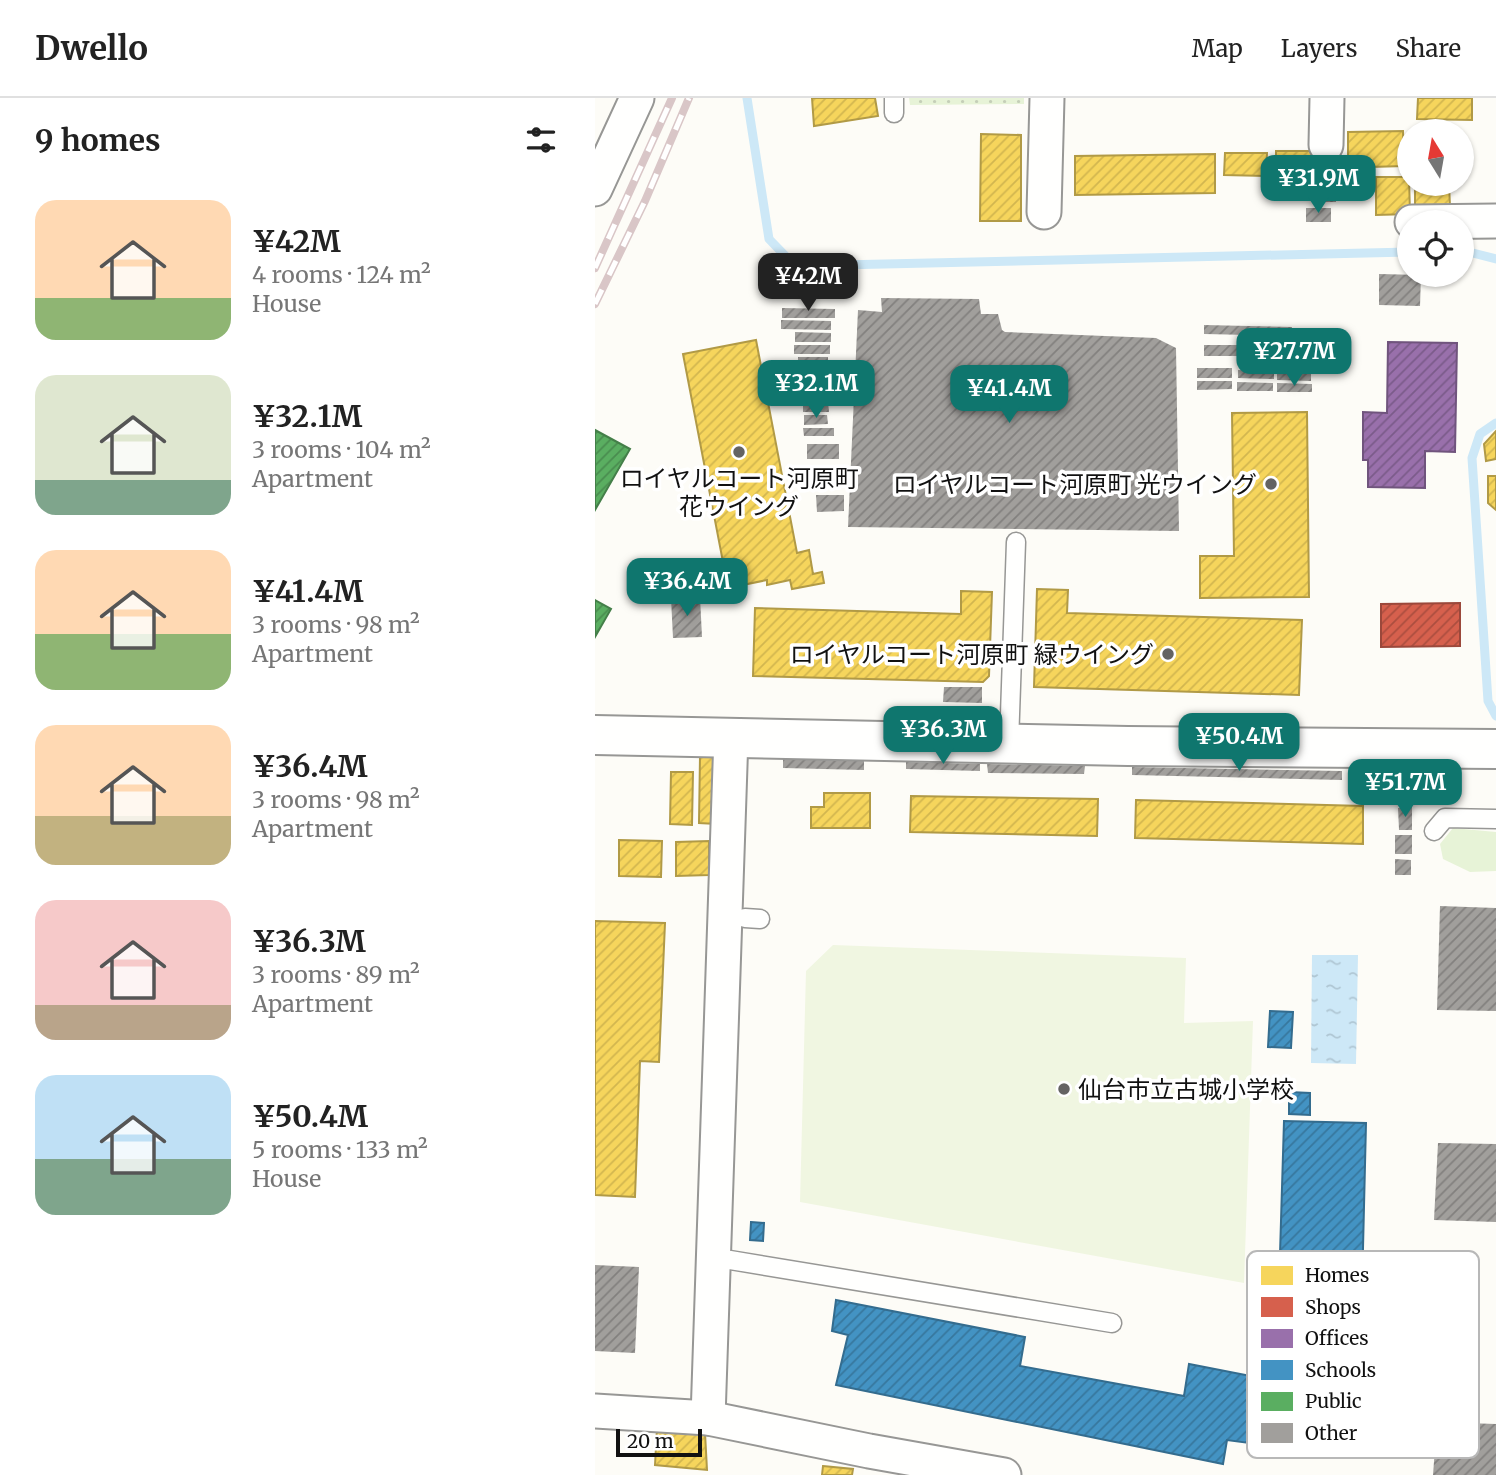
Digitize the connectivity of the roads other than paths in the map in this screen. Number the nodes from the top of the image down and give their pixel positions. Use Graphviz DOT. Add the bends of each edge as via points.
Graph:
graph roads {
  1 [pos="637,98"];
  2 [pos="1047,98"];
  3 [pos="1327,98"];
  4 [pos="607,132"];
  5 [pos="1326,145"];
  6 [pos="595,189"];
  7 [pos="1044,212"];
  8 [pos="1474,221"];
  9 [pos="1496,221"];
  10 [pos="1016,542"];
  11 [pos="595,735"];
  12 [pos="731,736"];
  13 [pos="1009,743"];
  14 [pos="1496,748"];
  15 [pos="1496,819"];
  16 [pos="1434,831"];
  17 [pos="713,1261"];
  18 [pos="1112,1323"];
  19 [pos="595,1411"];
  20 [pos="708,1418"];
  21 [pos="868,1463"];
  22 [pos="1004,1475"];
  1 -- 4 [label="street"];
  2 -- 7 [label="street"];
  3 -- 5 [label="street"];
  4 -- 6 [label="street"];
  8 -- 9 [label="street"];
  10 -- 13 [label="lane"];
  11 -- 12 [label="street"];
  12 -- 13 [label="street"];
  12 -- 17 [label="street"];
  13 -- 14 [label="street"];
  15 -- 16 [label="lane" via="1445,818"];
  17 -- 18 [label="lane" via="730,1260"];
  17 -- 20 [label="street"];
  19 -- 20 [label="street"];
  20 -- 21 [label="street"];
  21 -- 22 [label="street"];
}
